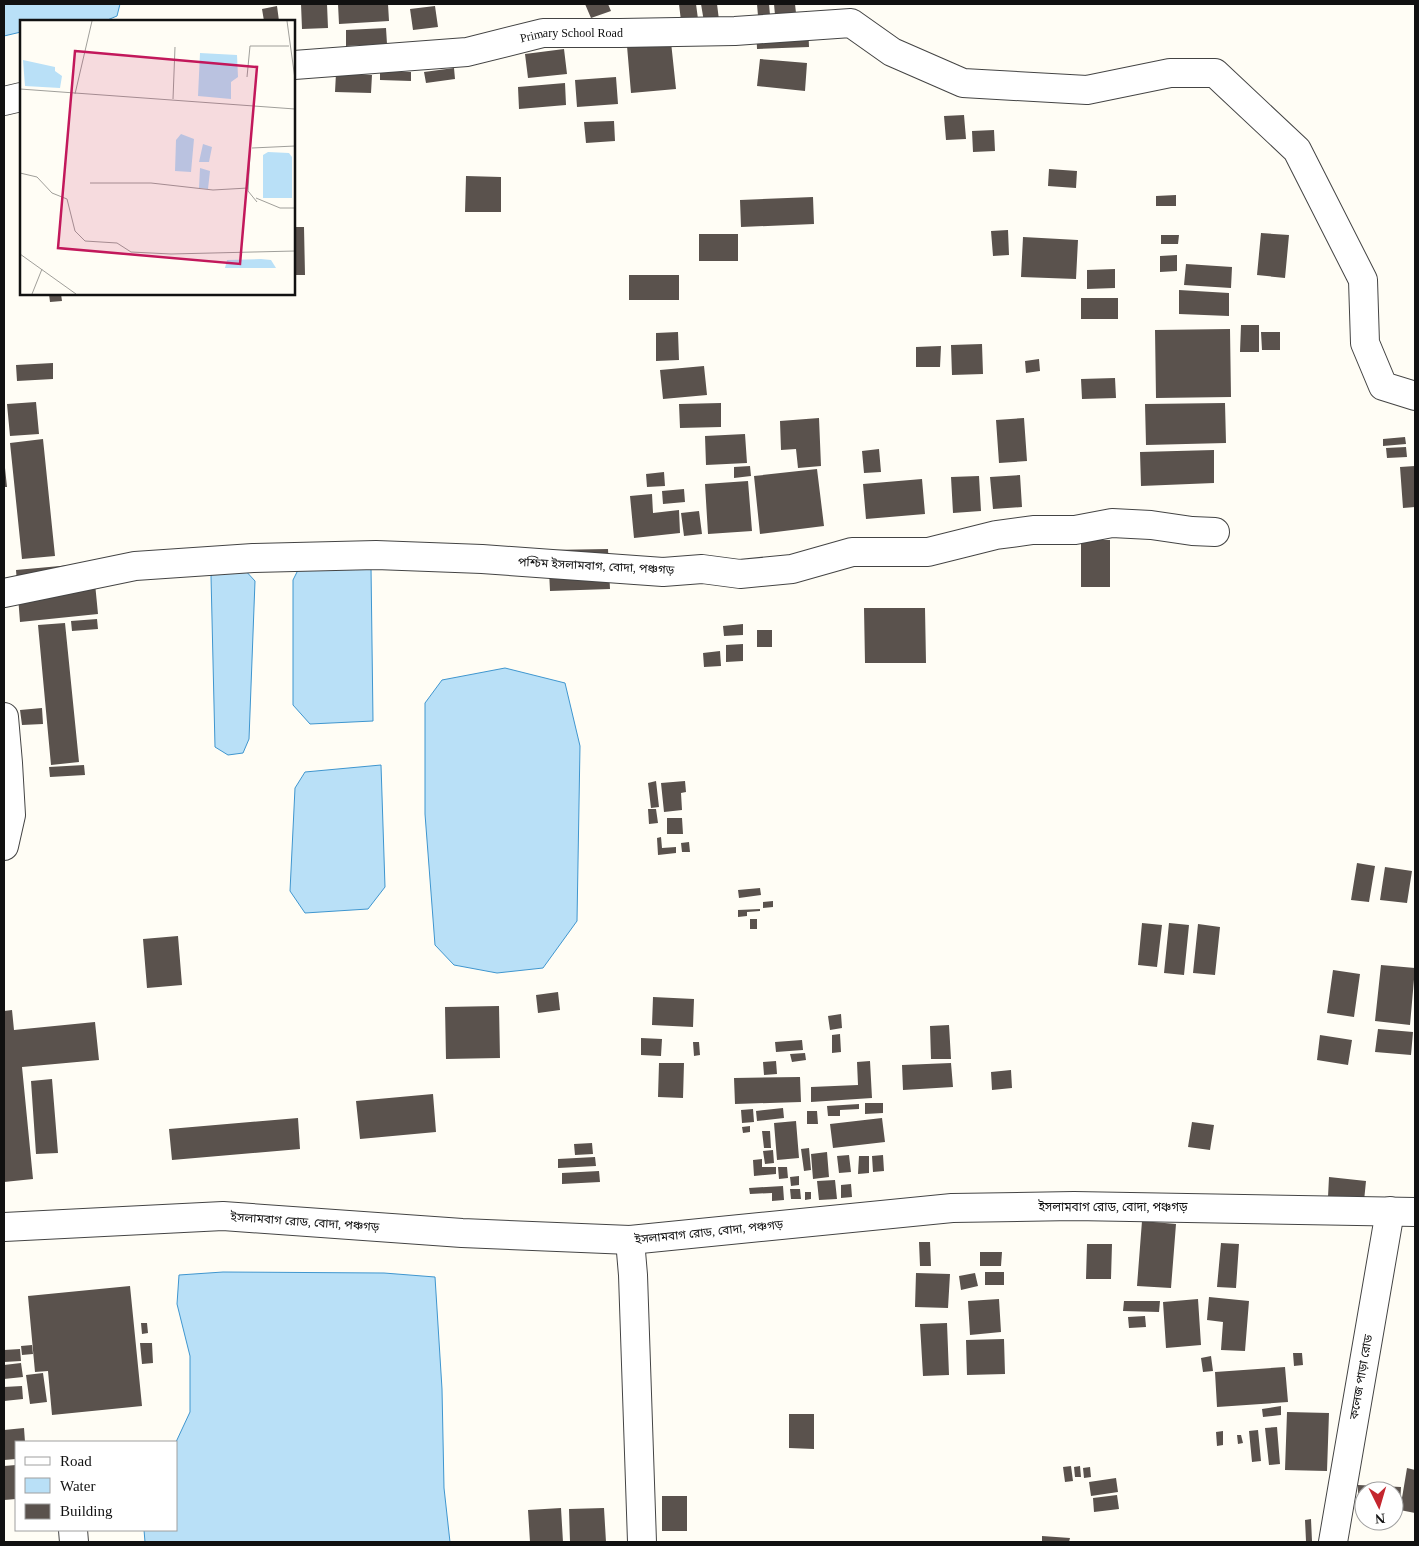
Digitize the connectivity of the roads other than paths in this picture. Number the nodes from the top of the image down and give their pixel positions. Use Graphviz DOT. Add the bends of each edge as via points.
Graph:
graph roads {
  1 [pos="295,65"];
  2 [pos="20,97"];
  3 [pos="4,100"];
  4 [pos="1415,396"];
  5 [pos="1215,532"];
  6 [pos="4,592"];
  7 [pos="4,717"];
  8 [pos="4,846"];
  9 [pos="1403,1212"];
  10 [pos="4,1227"];
  11 [pos="630,1240"];
  12 [pos="642,1542"];
  13 [pos="1333,1542"];
  1 -- 4 [label="street, Primary School Road" via="467,52 543,33 735,30 851,23 892,52 963,84 1087,90 1170,73 1216,73 1298,150 1363,280 1365,343 1383,386"];
  2 -- 3 [label="street"];
  5 -- 6 [label="street, পশ্চিম ইসলামবাগ, বোদা, পঞ্চগড়" via="1112,523 1075,530 1032,530 996,535 928,552 852,552 792,569 740,574 702,569 663,572 376,555 253,558 135,566"];
  7 -- 8 [label="street" via="11,816"];
  9 -- 11 [label="street, ইসলামবাগ রোড, বোদা, পঞ্চগড়" via="1074,1206 952,1208"];
  9 -- 13 [label="street, কলেজ পাড়া রোড"];
  10 -- 11 [label="street, ইসলামবাগ রোড, বোদা, পঞ্চগড়" via="223,1216 462,1233"];
  11 -- 12 [label="street"];
}
